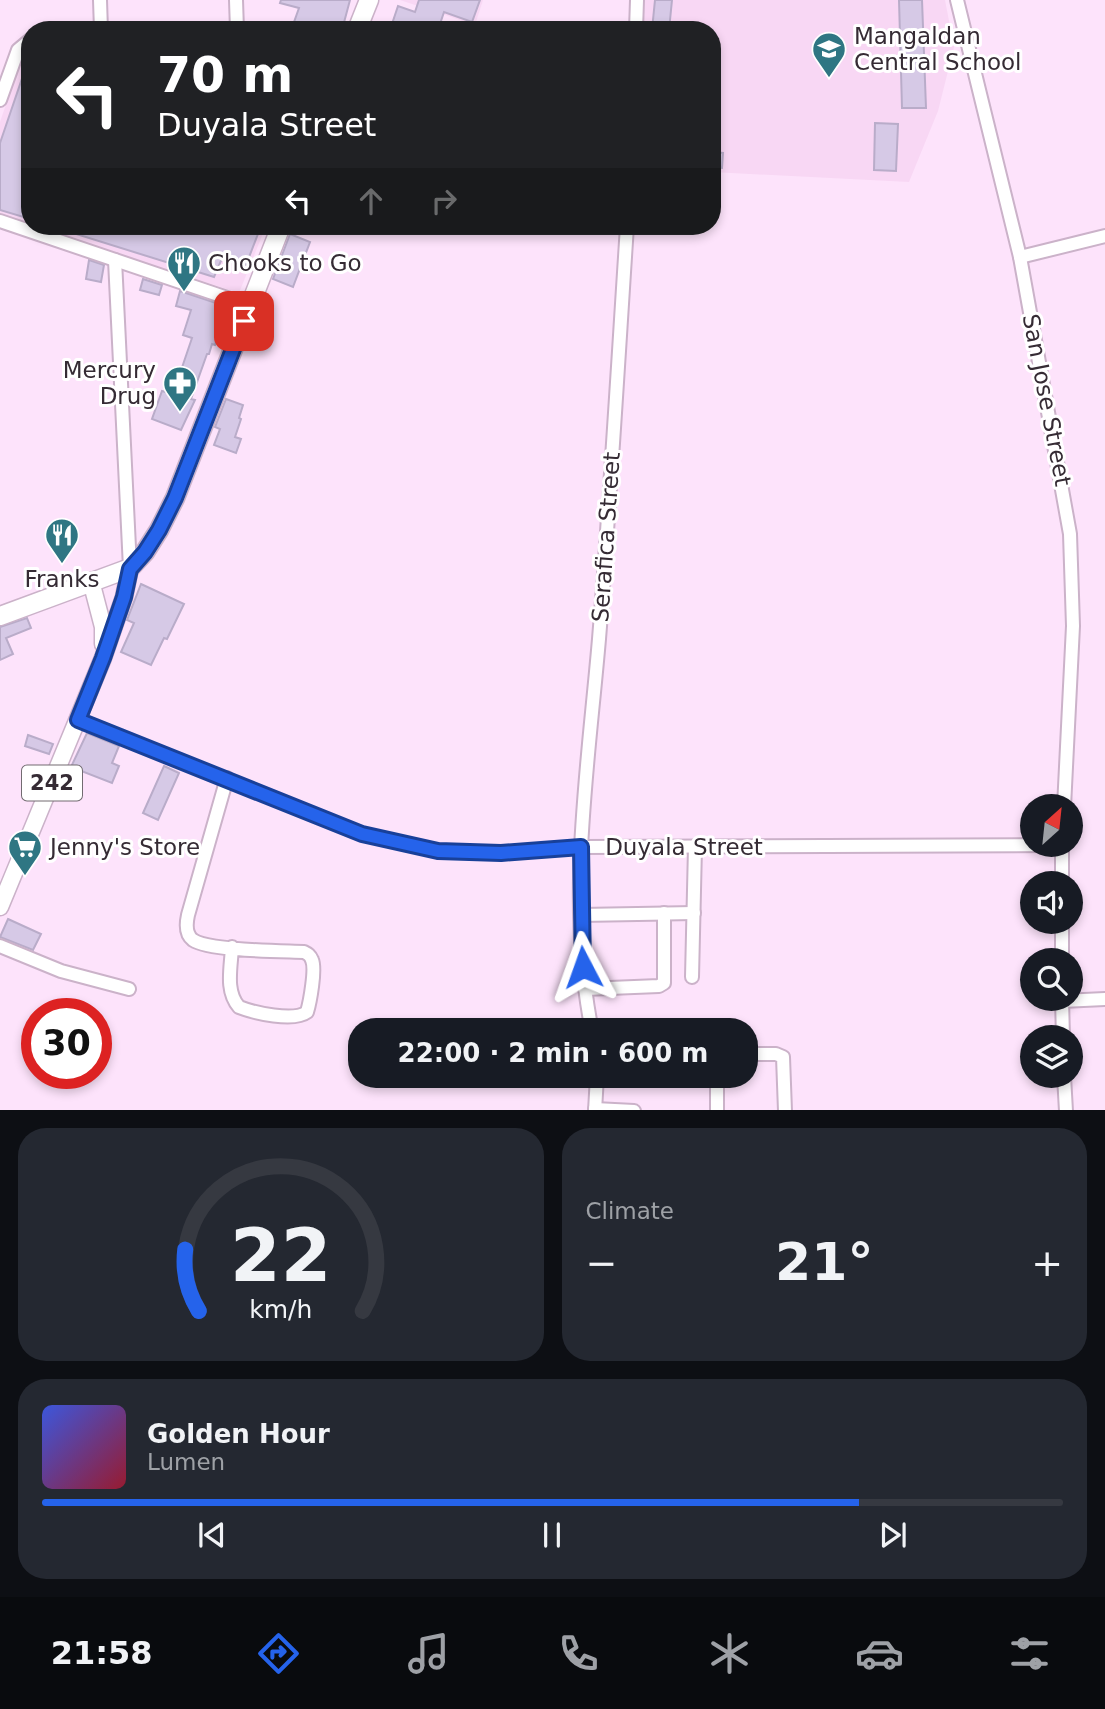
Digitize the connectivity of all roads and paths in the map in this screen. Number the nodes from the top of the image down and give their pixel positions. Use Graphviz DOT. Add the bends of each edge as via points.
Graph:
graph roads {
  1 [pos="100,0"];
  2 [pos="236,0"];
  3 [pos="369,0"];
  4 [pos="637,0"];
  5 [pos="957,0"];
  6 [pos="101,21"];
  7 [pos="237,21"];
  8 [pos="361,21"];
  9 [pos="636,21"];
  10 [pos="21,48"];
  11 [pos="0,100"];
  12 [pos="0,221"];
  13 [pos="21,228"];
  14 [pos="41,235"];
  15 [pos="278,235"];
  16 [pos="626,235"];
  17 [pos="1105,236"];
  18 [pos="1020,257"];
  19 [pos="115,260"];
  20 [pos="251,306"];
  21 [pos="130,569"];
  22 [pos="91,581"];
  23 [pos="0,616"];
  24 [pos="103,658"];
  25 [pos="78,720"];
  26 [pos="227,778"];
  27 [pos="1065,794"];
  28 [pos="1020,845"];
  29 [pos="581,847"];
  30 [pos="695,847"];
  31 [pos="0,907"];
  32 [pos="664,913"];
  33 [pos="694,913"];
  34 [pos="581,915"];
  35 [pos="0,946"];
  36 [pos="232,947"];
  37 [pos="692,978"];
  38 [pos="129,989"];
  39 [pos="585,989"];
  40 [pos="1105,999"];
  41 [pos="1083,1000"];
  42 [pos="590,1018"];
  43 [pos="758,1054"];
  44 [pos="596,1088"];
  45 [pos="717,1088"];
  46 [pos="1065,1088"];
  47 [pos="595,1110"];
  48 [pos="717,1110"];
  49 [pos="785,1110"];
  50 [pos="1066,1110"];
  1 -- 6 [label="street"];
  2 -- 7 [label="street"];
  3 -- 8 [label="highway"];
  4 -- 9 [label="street"];
  5 -- 18 [label="street, San Jose Street"];
  10 -- 11 [label="street"];
  12 -- 13 [label="street"];
  14 -- 19 [label="street"];
  15 -- 20 [label="highway"];
  16 -- 29 [label="street, Serafica Street"];
  17 -- 18 [label="street"];
  18 -- 27 [label="street, San Jose Street" via="1070,534 1073,626"];
  19 -- 20 [label="street"];
  19 -- 21 [label="street"];
  20 -- 21 [label="highway" via="175,498 159,530"];
  21 -- 22 [label="highway"];
  21 -- 24 [label="main road, 242"];
  22 -- 23 [label="highway"];
  22 -- 24 [label="main road, 242" via="103,627"];
  24 -- 25 [label="main road, 242"];
  25 -- 26 [label="street, Duyala Street"];
  25 -- 31 [label="main road, 242"];
  26 -- 29 [label="street, Duyala Street" via="362,834 421,848 501,853"];
  26 -- 36 [label="street" via="186,925 191,939 198,943"];
  28 -- 30 [label="street, Duyala Street"];
  29 -- 30 [label="street, Duyala Street"];
  29 -- 34 [label="street, Serafica Street"];
  30 -- 33 [label="street"];
  32 -- 33 [label="street"];
  32 -- 34 [label="street"];
  32 -- 39 [label="street" via="664,982 659,986"];
  33 -- 37 [label="street"];
  34 -- 39 [label="street, Serafica Street"];
  35 -- 38 [label="street" via="61,971"];
  36 -- 36 [label="street" via="308,954 314,968 307,1012 291,1017 239,1007 230,989"];
  39 -- 42 [label="street, Serafica Street"];
  40 -- 41 [label="street"];
  43 -- 49 [label="street" via="783,1057"];
  44 -- 47 [label="street"];
  45 -- 48 [label="street"];
  46 -- 50 [label="street"];
}
